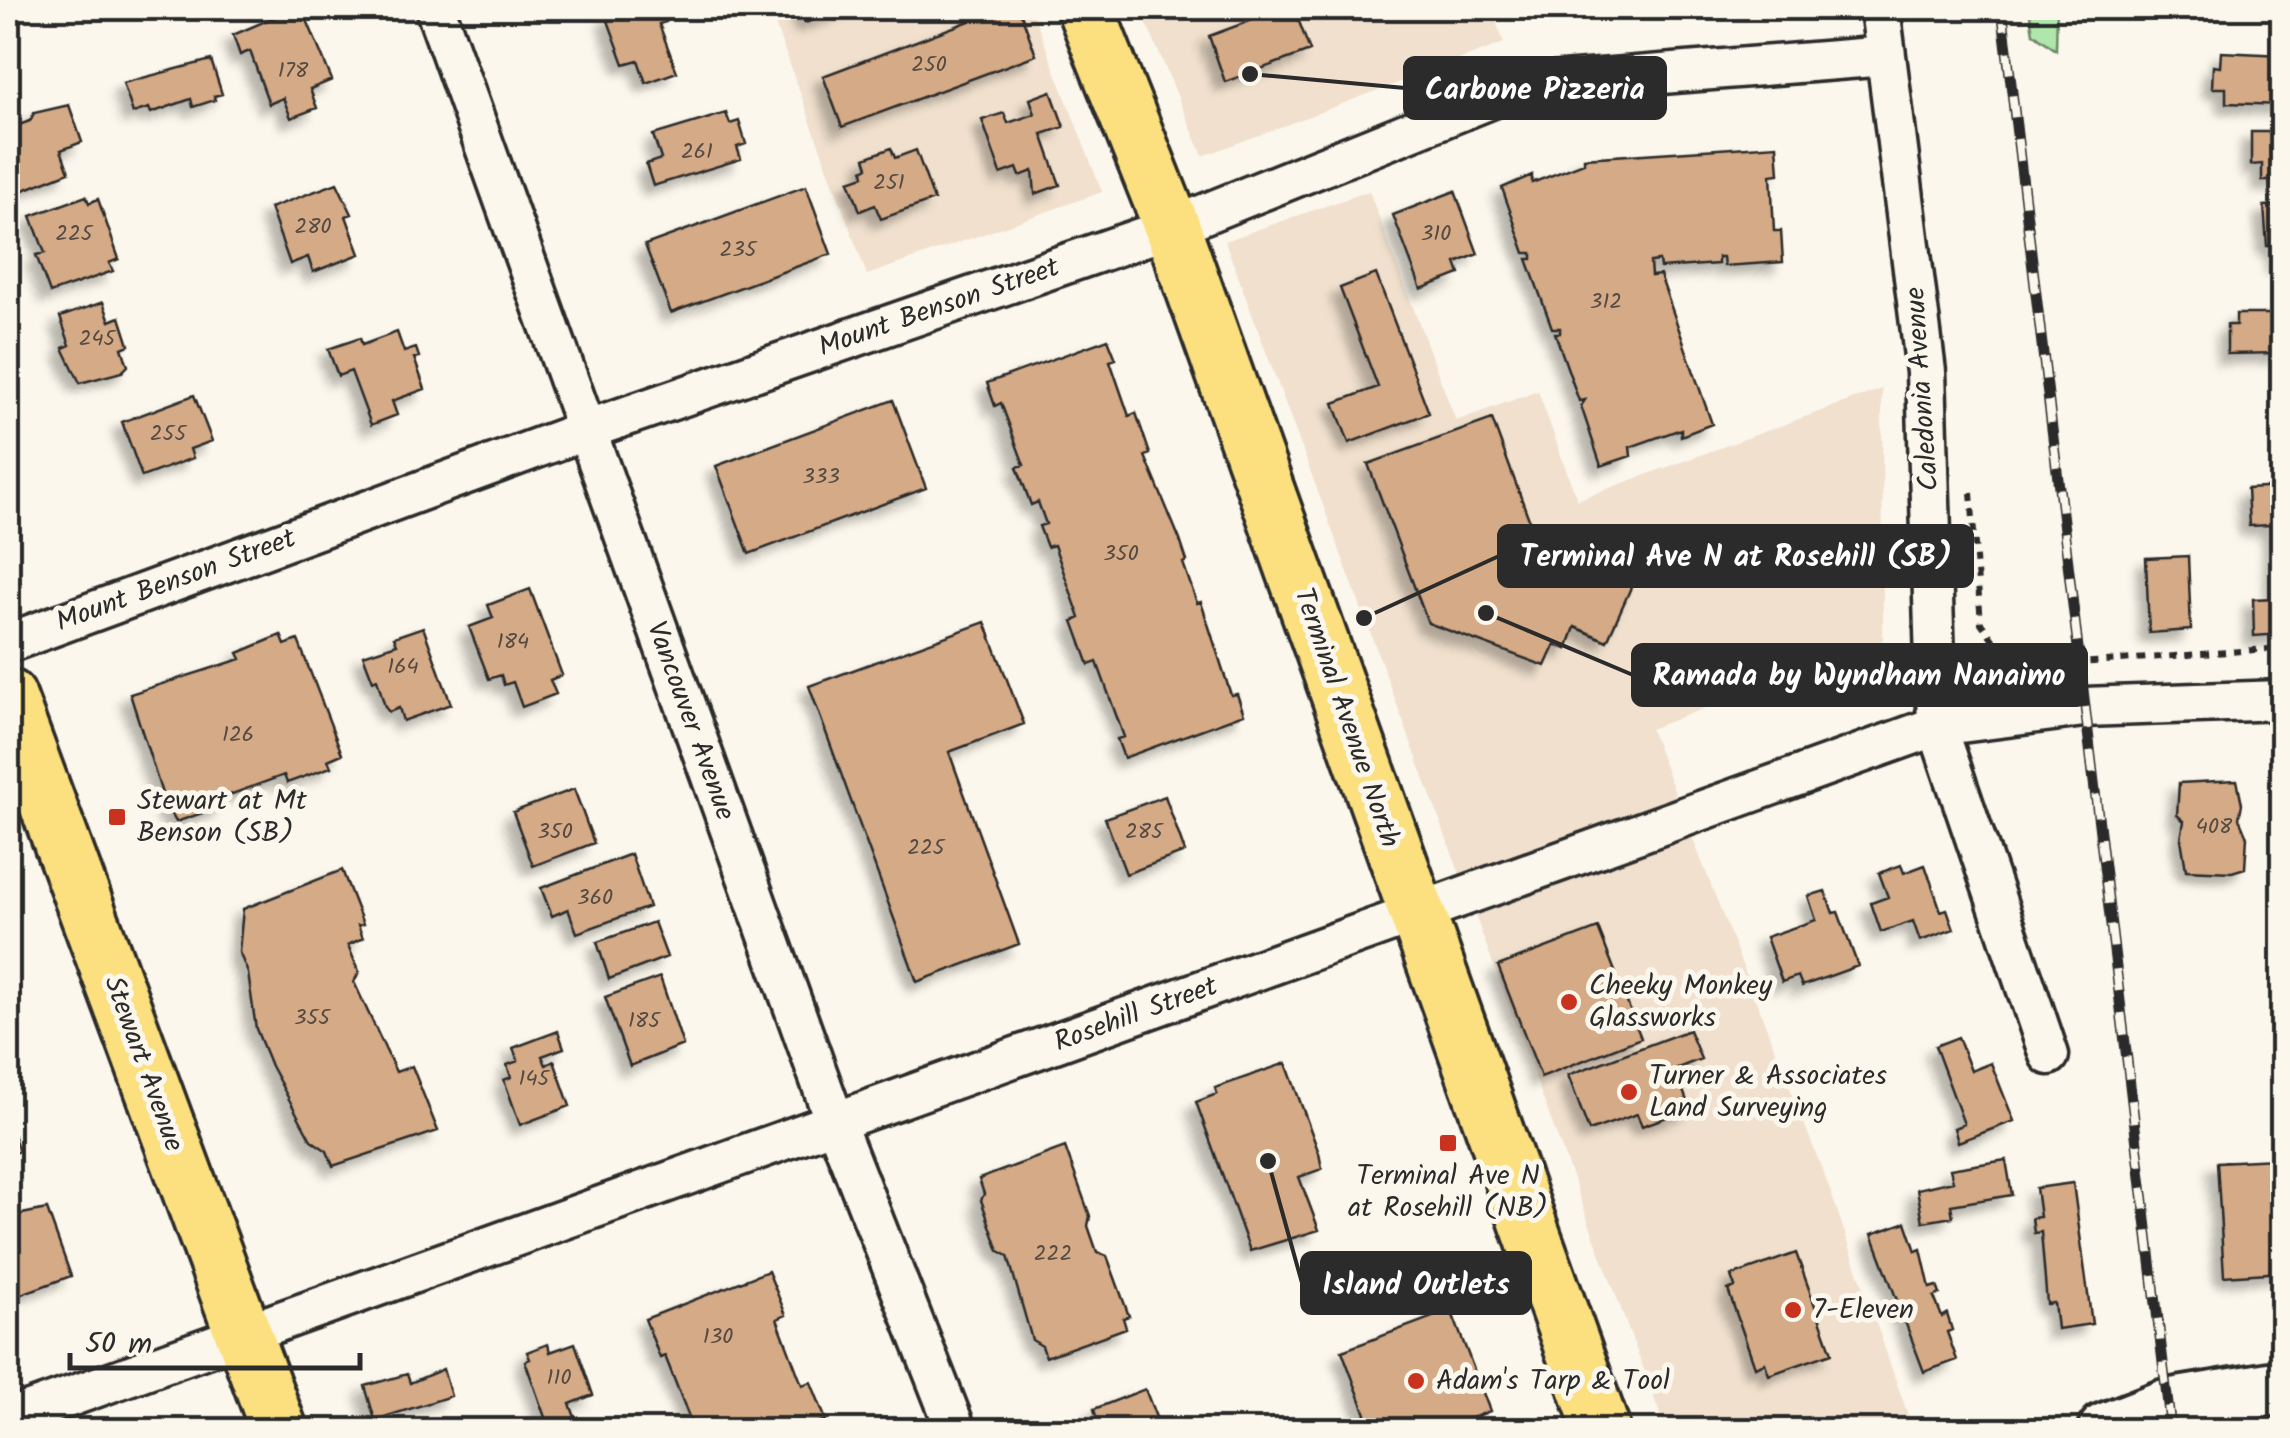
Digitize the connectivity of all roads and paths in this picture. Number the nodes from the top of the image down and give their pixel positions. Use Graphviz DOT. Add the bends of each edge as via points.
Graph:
graph roads {
  1 [pos="435,8"];
  2 [pos="1086,8"];
  3 [pos="1880,8"];
  4 [pos="1886,56"];
  5 [pos="1172,227"];
  6 [pos="586,430"];
  7 [pos="1970,474"];
  8 [pos="8,643"];
  9 [pos="2282,648"];
  10 [pos="8,696"];
  11 [pos="2282,700"];
  12 [pos="1936,726"];
  13 [pos="1415,916"];
  14 [pos="2049,1054"];
  15 [pos="835,1122"];
  16 [pos="243,1335"];
  17 [pos="2282,1387"];
  18 [pos="8,1419"];
  19 [pos="279,1430"];
  20 [pos="956,1430"];
  21 [pos="1602,1430"];
  22 [pos="2104,1430"];
  1 -- 6 [label="street, Vancouver Avenue"];
  2 -- 5 [label="main road, Terminal Avenue North"];
  3 -- 4 [label="street, Caledonia Avenue"];
  4 -- 5 [label="street, Mount Benson Street" via="1525,85"];
  4 -- 12 [label="street, Caledonia Avenue" via="1926,372"];
  5 -- 6 [label="street, Mount Benson Street"];
  5 -- 13 [label="main road, Terminal Avenue North"];
  6 -- 8 [label="street, Mount Benson Street"];
  6 -- 15 [label="street, Vancouver Avenue"];
  7 -- 9 [label="path" via="1982,623 2005,656 2080,662"];
  10 -- 16 [label="main road, Stewart Avenue"];
  11 -- 12 [label="street, Rosehill Street" via="2084,707"];
  12 -- 13 [label="street, Rosehill Street"];
  12 -- 14 [label="street, Caledonia Avenue"];
  13 -- 15 [label="street, Rosehill Street"];
  13 -- 21 [label="main road, Terminal Avenue North"];
  15 -- 16 [label="street, Rosehill Street"];
  15 -- 20 [label="street, Vancouver Avenue"];
  16 -- 18 [label="street, Rosehill Street"];
  16 -- 19 [label="main road, Stewart Avenue"];
  17 -- 22 [label="street" via="2166,1406"];
}
